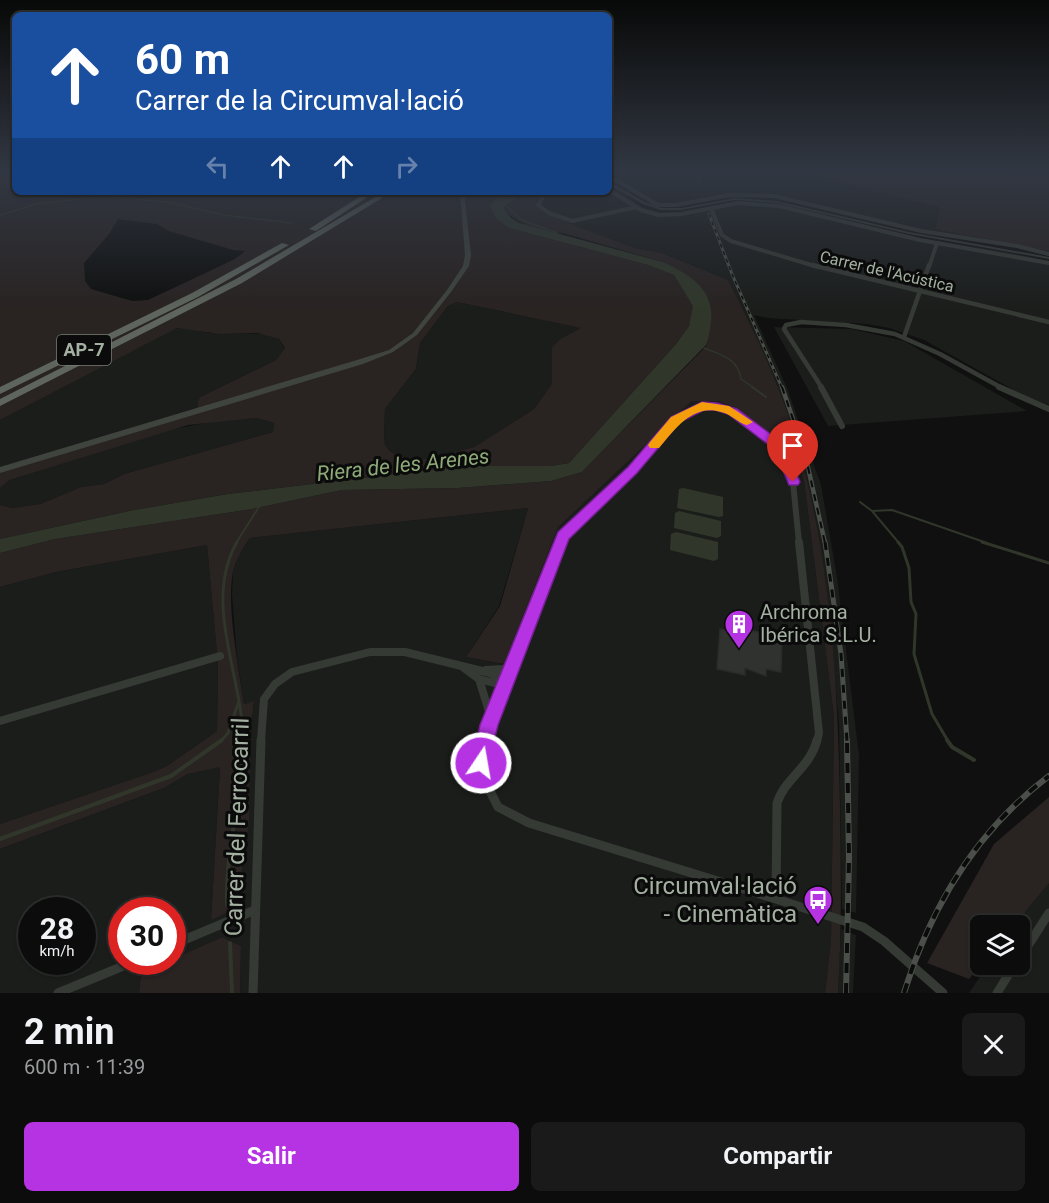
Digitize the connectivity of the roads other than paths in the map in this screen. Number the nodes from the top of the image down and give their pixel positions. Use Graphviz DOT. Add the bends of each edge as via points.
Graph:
graph roads {
  1 [pos="332,217"];
  2 [pos="348,217"];
  3 [pos="464,217"];
  4 [pos="562,217"];
  5 [pos="587,217"];
  6 [pos="715,217"];
  7 [pos="827,217"];
  8 [pos="845,217"];
  9 [pos="864,217"];
  10 [pos="937,243"];
  11 [pos="1049,256"];
  12 [pos="1049,263"];
  13 [pos="920,291"];
  14 [pos="1049,322"];
  15 [pos="904,337"];
  16 [pos="0,391"];
  17 [pos="0,403"];
  18 [pos="1049,410"];
  19 [pos="842,426"];
  20 [pos="0,470"];
  21 [pos="219,656"];
  22 [pos="514,663"];
  23 [pos="464,668"];
  24 [pos="483,670"];
  25 [pos="479,679"];
  26 [pos="506,686"];
  27 [pos="491,719"];
  28 [pos="0,721"];
  29 [pos="776,900"];
  30 [pos="255,910"];
  31 [pos="1049,913"];
  32 [pos="186,939"];
  33 [pos="1030,942"];
  34 [pos="108,972"];
  35 [pos="1009,975"];
  36 [pos="58,993"];
  37 [pos="253,993"];
  38 [pos="943,993"];
  39 [pos="997,993"];
  1 -- 16 [label="highway, AP-7" via="213,285"];
  2 -- 17 [label="highway, AP-7" via="189,308"];
  3 -- 20 [label="main road" via="466,266 419,330 397,348"];
  4 -- 5 [label="street" via="569,221"];
  6 -- 13 [label="street, Carrer de l'Acústica" via="722,235 731,241 787,259"];
  7 -- 10 [label="street"];
  8 -- 11 [label="street" via="909,233"];
  9 -- 11 [label="street" via="1017,246"];
  10 -- 12 [label="street"];
  10 -- 13 [label="street"];
  13 -- 14 [label="street, Carrer de l'Acústica"];
  13 -- 15 [label="street"];
  15 -- 18 [label="street"];
  15 -- 19 [label="street" via="855,325 786,325 784,329"];
  21 -- 28 [label="street"];
  22 -- 24 [label="street, Carrer del Ferrocarril" via="504,669"];
  22 -- 26 [label="street"];
  22 -- 29 [label="street" via="563,536 633,470 676,420 702,406 717,406 775,442 783,452 793,482 819,734 813,755 780,793"];
  23 -- 24 [label="street, Carrer del Ferrocarril"];
  23 -- 25 [label="street, Carrer del Ferrocarril"];
  23 -- 30 [label="street, Carrer del Ferrocarril" via="387,650 292,672 274,684 262,707"];
  24 -- 26 [label="street, Carrer del Ferrocarril" via="501,678"];
  25 -- 26 [label="street, Carrer del Ferrocarril"];
  25 -- 27 [label="street"];
  26 -- 27 [label="street"];
  27 -- 29 [label="street" via="481,763 498,807 529,823"];
  29 -- 38 [label="street" via="863,927 885,941"];
  30 -- 32 [label="street"];
  30 -- 37 [label="street, Carrer del Ferrocarril"];
  31 -- 33 [label="street"];
  34 -- 36 [label="street"];
  35 -- 39 [label="street"];
}
